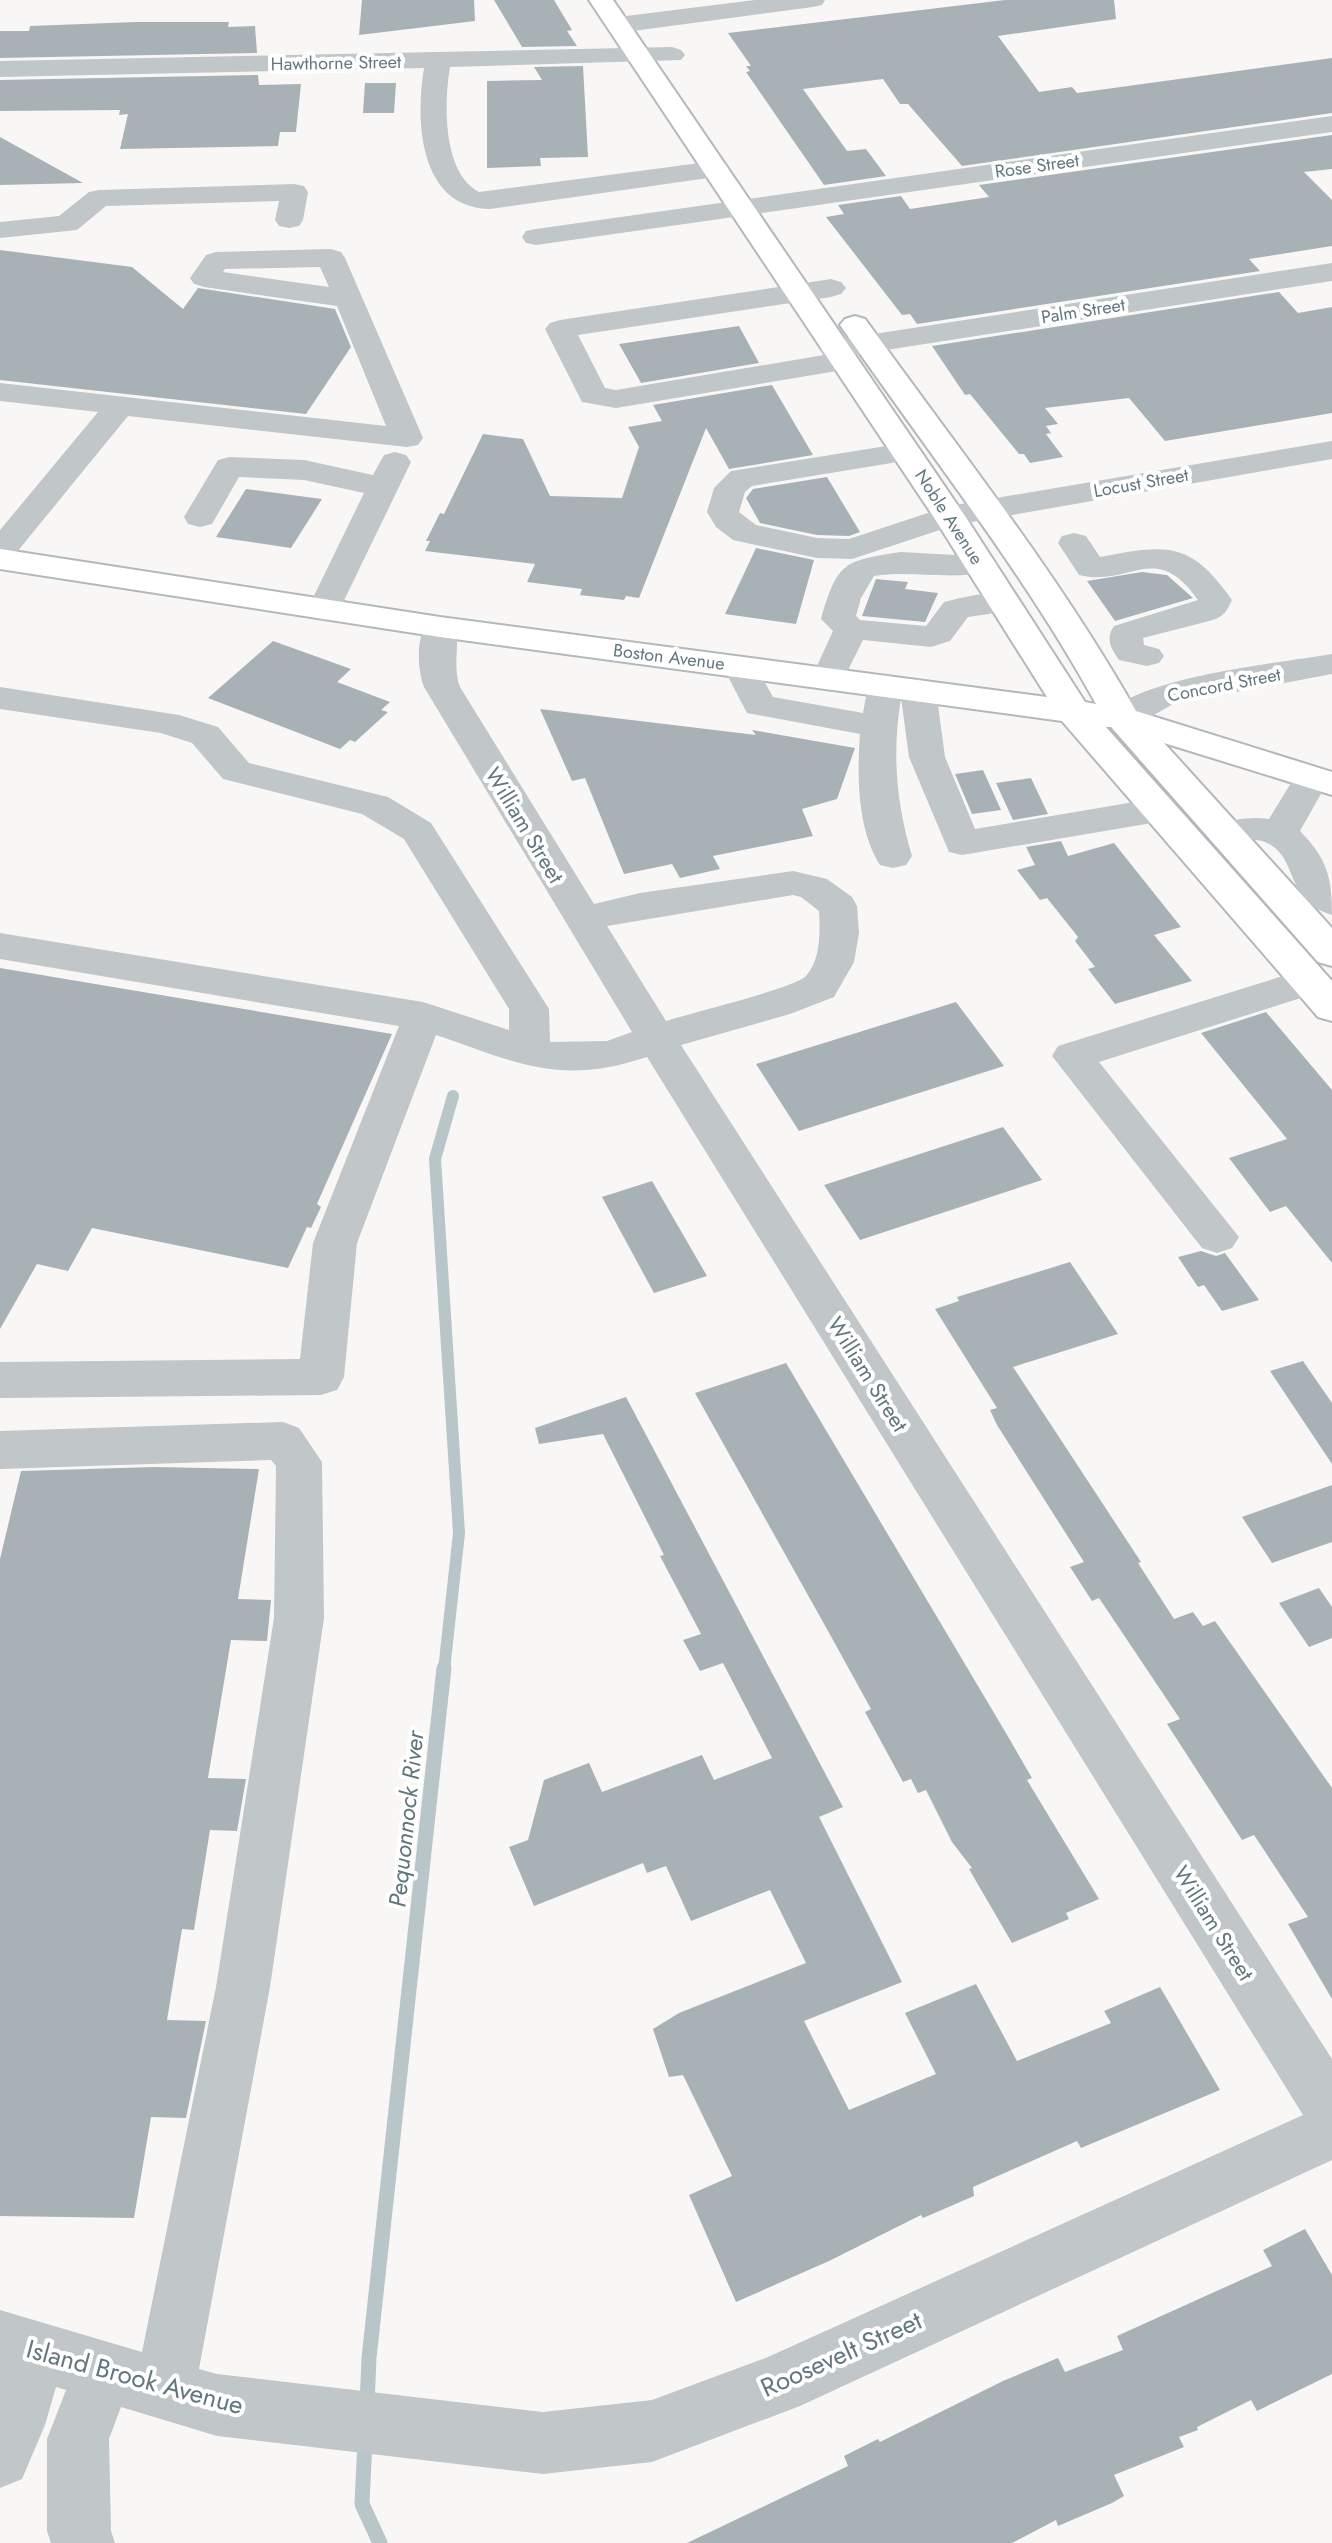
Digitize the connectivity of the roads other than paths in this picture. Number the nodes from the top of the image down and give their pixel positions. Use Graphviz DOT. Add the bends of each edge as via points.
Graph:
graph roads {
  1 [pos="601,0"];
  2 [pos="813,0"];
  3 [pos="632,16"];
  4 [pos="672,55"];
  5 [pos="640,57"];
  6 [pos="438,61"];
  7 [pos="0,69"];
  8 [pos="689,80"];
  9 [pos="1332,124"];
  10 [pos="715,169"];
  11 [pos="757,178"];
  12 [pos="774,203"];
  13 [pos="741,208"];
  14 [pos="289,220"];
  15 [pos="790,227"];
  16 [pos="0,230"];
  17 [pos="536,237"];
  18 [pos="815,264"];
  19 [pos="1332,272"];
  20 [pos="831,288"];
  21 [pos="798,293"];
  22 [pos="349,299"];
  23 [pos="848,351"];
  24 [pos="0,392"];
  25 [pos="119,407"];
  26 [pos="407,438"];
  27 [pos="1332,450"];
  28 [pos="905,452"];
  29 [pos="383,487"];
  30 [pos="987,510"];
  31 [pos="949,516"];
  32 [pos="200,517"];
  33 [pos="1074,543"];
  34 [pos="0,551"];
  35 [pos="0,559"];
  36 [pos="980,564"];
  37 [pos="937,565"];
  38 [pos="1004,603"];
  39 [pos="962,604"];
  40 [pos="324,610"];
  41 [pos="845,624"];
  42 [pos="440,627"];
  43 [pos="1147,656"];
  44 [pos="1332,664"];
  45 [pos="740,667"];
  46 [pos="828,679"];
  47 [pos="902,688"];
  48 [pos="0,698"];
  49 [pos="1073,711"];
  50 [pos="1122,718"];
  51 [pos="879,727"];
  52 [pos="1322,781"];
  53 [pos="1158,810"];
  54 [pos="1280,833"];
  55 [pos="1225,834"];
  56 [pos="893,856"];
  57 [pos="1332,902"];
  58 [pos="583,919"];
  59 [pos="0,946"];
  60 [pos="1327,967"];
  61 [pos="423,1016"];
  62 [pos="656,1038"];
  63 [pos="530,1052"];
  64 [pos="1217,1237"];
  65 [pos="0,1380"];
  66 [pos="0,1450"];
  67 [pos="1332,2110"];
  68 [pos="1332,2131"];
  69 [pos="18,2346"];
  70 [pos="104,2371"];
  71 [pos="165,2389"];
  72 [pos="319,2416"];
  73 [pos="0,2457"];
  74 [pos="83,2543"];
  1 -- 3 [label="main road, Noble Avenue"];
  2 -- 3 [label="street"];
  3 -- 4 [label="main road, Noble Avenue"];
  3 -- 5 [label="main road, Noble Avenue"];
  4 -- 5 [label="street, Hawthorne Street"];
  4 -- 8 [label="main road, Noble Avenue"];
  5 -- 6 [label="street, Hawthorne Street"];
  5 -- 10 [label="main road, Noble Avenue"];
  6 -- 7 [label="street, Hawthorne Street"];
  6 -- 10 [label="street" via="432,132 455,190 464,198 490,201"];
  9 -- 12 [label="street, Rose Street"];
  10 -- 13 [label="main road, Noble Avenue"];
  11 -- 12 [label="main road"];
  12 -- 13 [label="street, Rose Street"];
  12 -- 15 [label="main road"];
  13 -- 17 [label="street, Rose Street"];
  13 -- 21 [label="main road, Noble Avenue"];
  14 -- 16 [label="street" via="294,192 99,198 67,224"];
  18 -- 20 [label="main road, Noble Avenue"];
  19 -- 23 [label="street, Palm Street"];
  20 -- 21 [label="street"];
  20 -- 23 [label="main road, Noble Avenue"];
  21 -- 23 [label="main road, Noble Avenue"];
  21 -- 23 [label="street, Palm Street" via="560,329 593,395 616,399"];
  22 -- 26 [label="street"];
  23 -- 28 [label="main road, Noble Avenue"];
  23 -- 30 [label="main road, Noble Avenue"];
  24 -- 25 [label="street"];
  25 -- 26 [label="street"];
  25 -- 34 [label="street"];
  26 -- 29 [label="street"];
  27 -- 30 [label="street, Locust Street"];
  28 -- 31 [label="main road, Noble Avenue"];
  28 -- 31 [label="street, Locust Street" via="742,478 730,488 723,512 745,533 817,548 852,549"];
  29 -- 32 [label="street" via="304,470 229,467"];
  29 -- 40 [label="street"];
  30 -- 31 [label="street, Locust Street"];
  30 -- 50 [label="main road, Noble Avenue"];
  31 -- 36 [label="main road, Noble Avenue"];
  33 -- 43 [label="street" via="1091,568 1176,561 1191,570 1215,600 1211,609 1198,614 1126,633 1131,653"];
  35 -- 40 [label="main road, Boston Avenue"];
  36 -- 37 [label="street"];
  36 -- 38 [label="main road, Noble Avenue"];
  37 -- 39 [label="street"];
  37 -- 41 [label="street" via="901,562 863,568 844,598"];
  38 -- 39 [label="street"];
  38 -- 49 [label="main road, Noble Avenue"];
  39 -- 41 [label="street" via="931,637"];
  39 -- 41 [label="street" via="918,576 877,573 863,583 856,609"];
  40 -- 42 [label="main road, Boston Avenue"];
  41 -- 46 [label="street"];
  42 -- 45 [label="main road, Boston Avenue"];
  42 -- 58 [label="street, William Street" via="436,672 442,687"];
  44 -- 50 [label="street, Concord Street" via="1163,695"];
  45 -- 46 [label="main road, Boston Avenue"];
  45 -- 51 [label="street" via="760,705"];
  46 -- 47 [label="main road, Boston Avenue"];
  47 -- 49 [label="main road, Boston Avenue"];
  47 -- 51 [label="street"];
  47 -- 53 [label="street" via="962,843"];
  48 -- 63 [label="street" via="166,723 205,735 236,771 375,805 418,831 529,1009"];
  49 -- 50 [label="main road, Boston Avenue"];
  49 -- 53 [label="main road, Noble Avenue"];
  50 -- 52 [label="main road, Boston Avenue"];
  50 -- 55 [label="main road, Noble Avenue"];
  51 -- 56 [label="street" via="879,808"];
  52 -- 54 [label="street"];
  53 -- 60 [label="main road, Noble Avenue"];
  54 -- 55 [label="street" via="1251,828"];
  54 -- 57 [label="street" via="1303,857 1314,887"];
  55 -- 60 [label="main road, Noble Avenue"];
  58 -- 62 [label="street, William Street"];
  58 -- 62 [label="street" via="793,883 814,888 838,906 834,962 820,987"];
  59 -- 61 [label="street"];
  60 -- 64 [label="street" via="1072,1056"];
  61 -- 63 [label="street"];
  61 -- 65 [label="street" via="335,1243 321,1377"];
  62 -- 63 [label="street" via="609,1055 557,1058"];
  62 -- 67 [label="street, William Street"];
  66 -- 71 [label="street" via="283,1441 299,1462 296,1633 243,1987"];
  68 -- 72 [label="street, Roosevelt Street" via="778,2384 652,2431 543,2443"];
  69 -- 70 [label="street, Island Brook Avenue"];
  69 -- 73 [label="street" via="14,2425"];
  70 -- 71 [label="street, Island Brook Avenue"];
  70 -- 74 [label="street" via="78,2439"];
  71 -- 72 [label="street, Island Brook Avenue" via="217,2405"];
}
